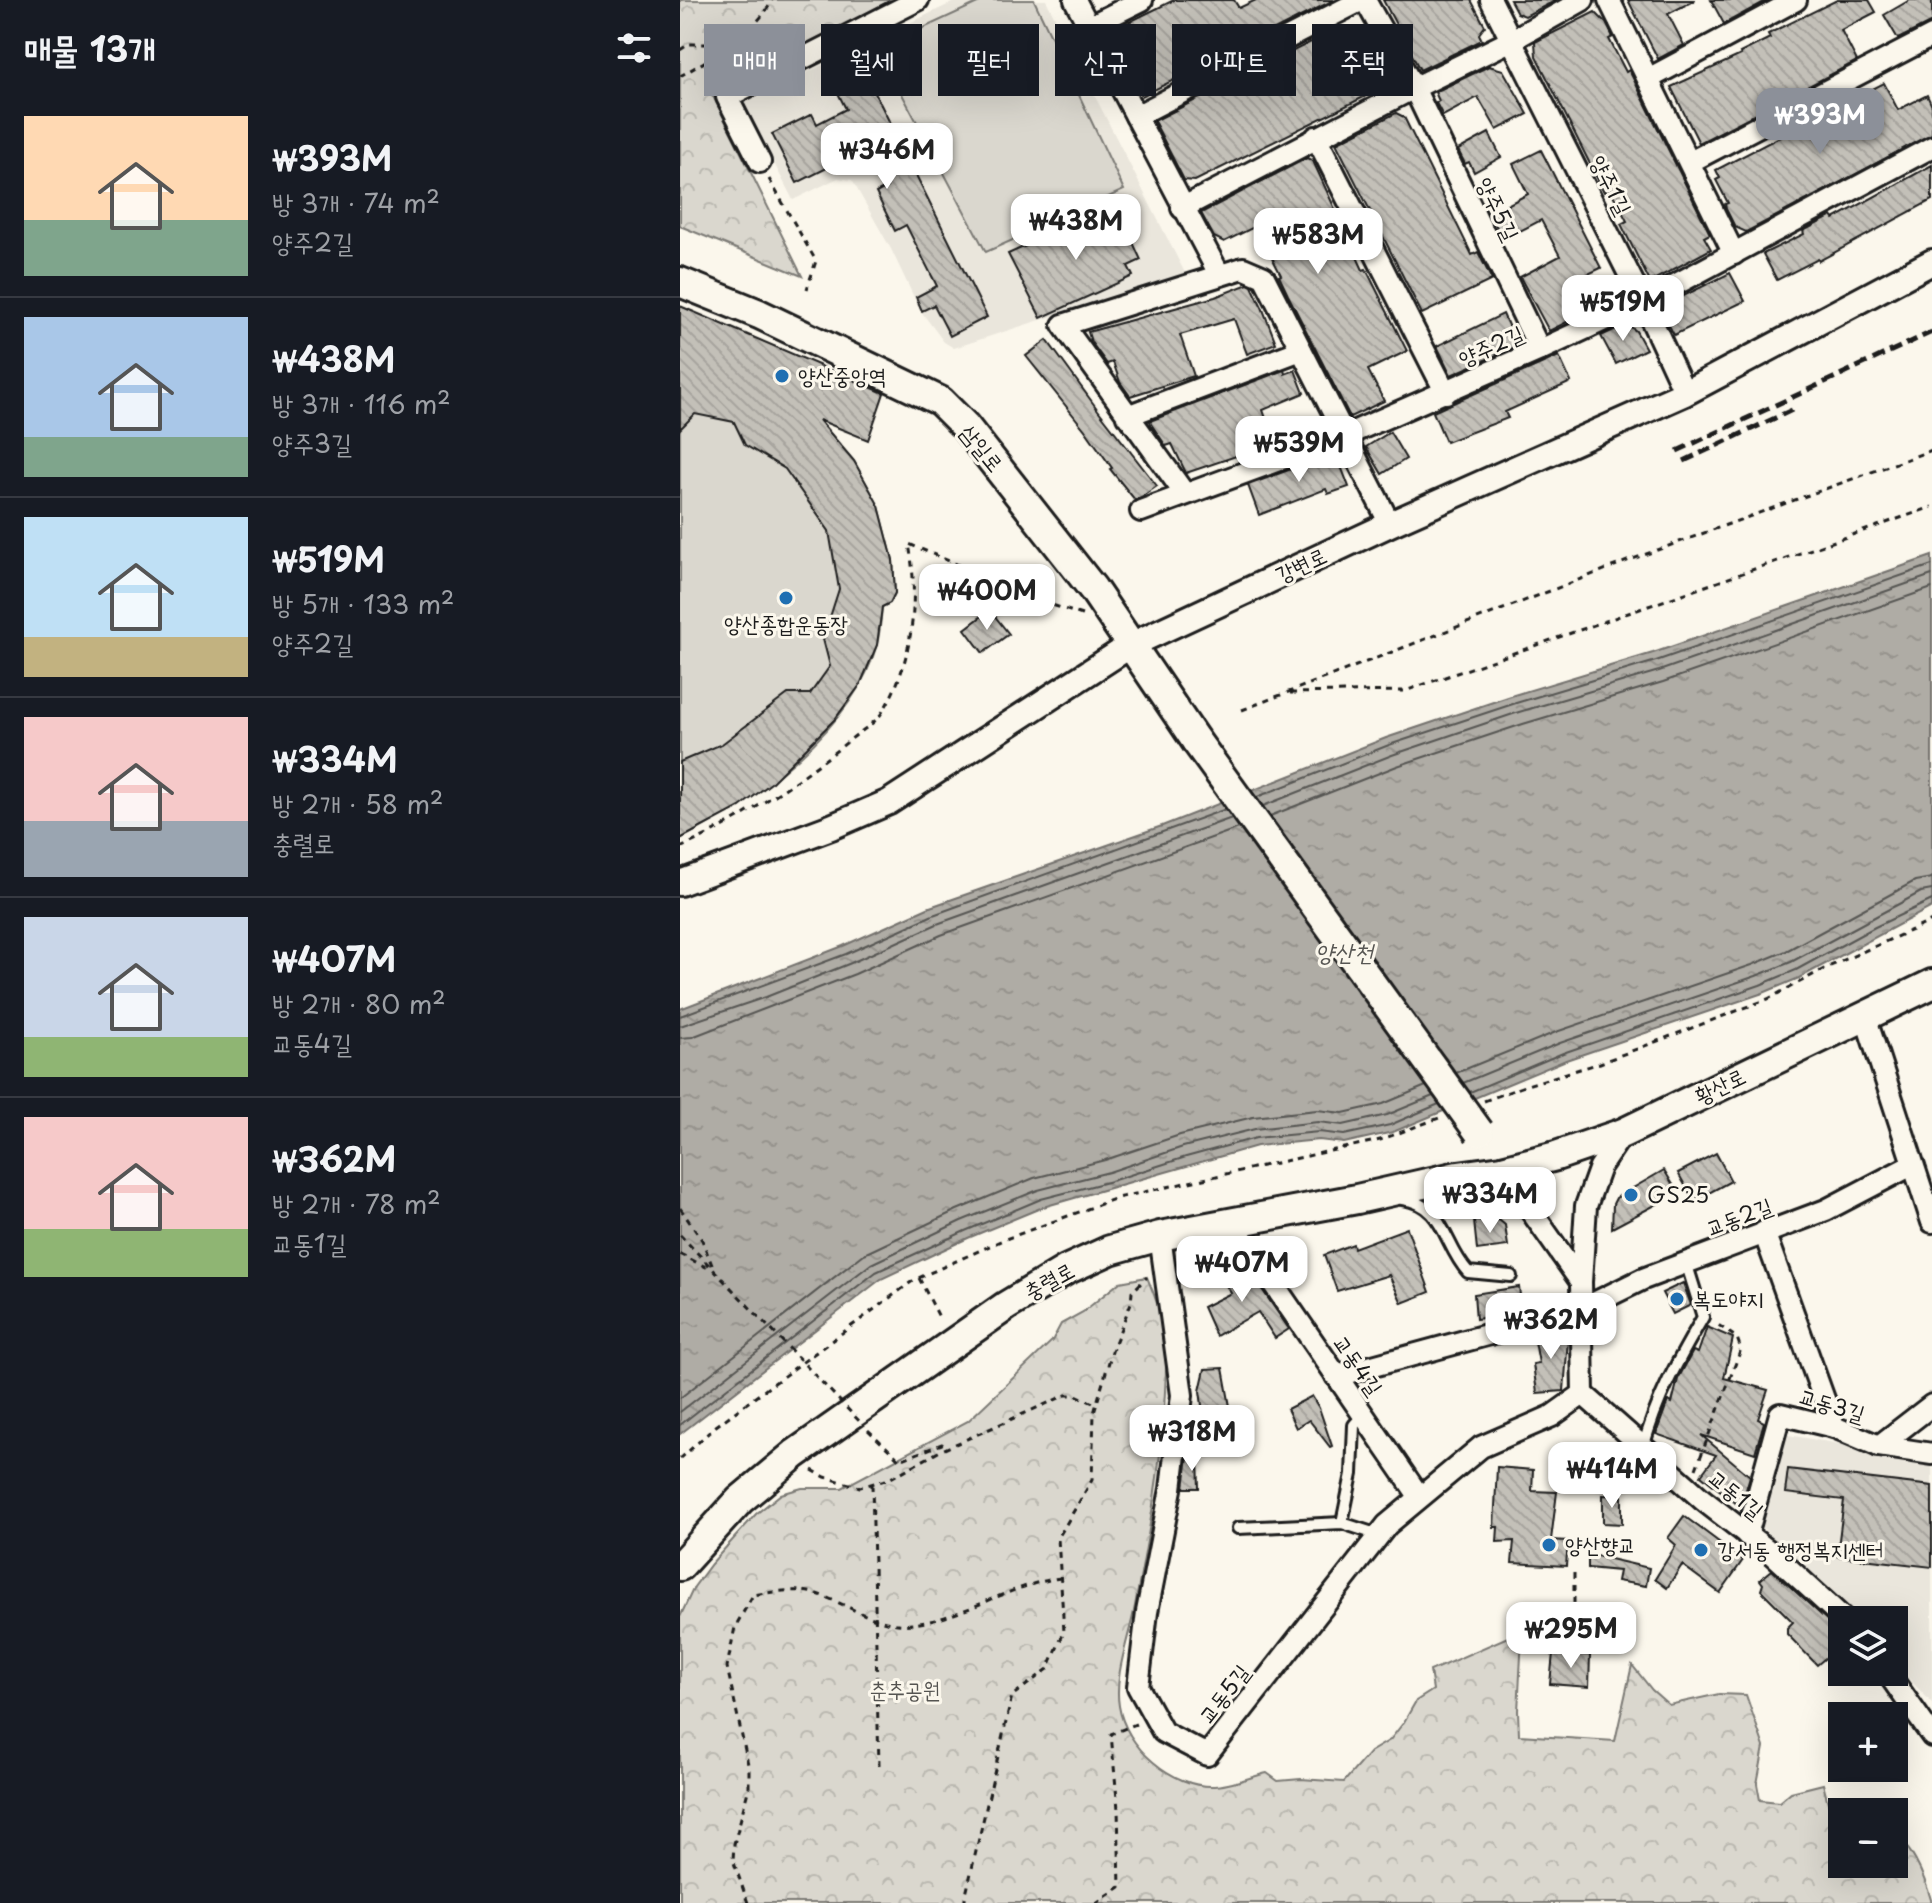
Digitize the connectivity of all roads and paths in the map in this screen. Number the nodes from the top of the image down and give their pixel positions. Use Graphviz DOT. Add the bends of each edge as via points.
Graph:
graph roads {
  1 [pos="772,0"];
  2 [pos="918,0"];
  3 [pos="1075,0"];
  4 [pos="1142,0"];
  5 [pos="1364,0"];
  6 [pos="1491,0"];
  7 [pos="1583,0"];
  8 [pos="1609,0"];
  9 [pos="1796,0"];
  10 [pos="753,24"];
  11 [pos="1087,24"];
  12 [pos="1094,24"];
  13 [pos="1932,36"];
  14 [pos="1512,40"];
  15 [pos="704,44"];
  16 [pos="680,50"];
  17 [pos="704,60"];
  18 [pos="680,76"];
  19 [pos="1648,79"];
  20 [pos="1414,88"];
  21 [pos="1125,96"];
  22 [pos="1136,116"];
  23 [pos="1316,137"];
  24 [pos="1932,147"];
  25 [pos="760,162"];
  26 [pos="1690,162"];
  27 [pos="1182,208"];
  28 [pos="1734,254"];
  29 [pos="1932,262"];
  30 [pos="1219,274"];
  31 [pos="680,282"];
  32 [pos="807,289"];
  33 [pos="1643,302"];
  34 [pos="1301,350"];
  35 [pos="1540,350"];
  36 [pos="1446,393"];
  37 [pos="1685,393"];
  38 [pos="1127,416"];
  39 [pos="1344,436"];
  40 [pos="1932,450"];
  41 [pos="1185,494"];
  42 [pos="1932,507"];
  43 [pos="1141,511"];
  44 [pos="1390,524"];
  45 [pos="946,560"];
  46 [pos="974,575"];
  47 [pos="1092,620"];
  48 [pos="1131,645"];
  49 [pos="1286,693"];
  50 [pos="1242,710"];
  51 [pos="680,848"];
  52 [pos="680,883"];
  53 [pos="1932,921"];
  54 [pos="1932,984"];
  55 [pos="1865,1016"];
  56 [pos="1483,1102"];
  57 [pos="1439,1118"];
  58 [pos="1623,1133"];
  59 [pos="1912,1165"];
  60 [pos="1502,1170"];
  61 [pos="1372,1195"];
  62 [pos="680,1208"];
  63 [pos="1231,1222"];
  64 [pos="1932,1222"];
  65 [pos="1764,1232"];
  66 [pos="680,1235"];
  67 [pos="1160,1236"];
  68 [pos="680,1254"];
  69 [pos="1686,1262"];
  70 [pos="714,1270"];
  71 [pos="1511,1276"];
  72 [pos="1147,1277"];
  73 [pos="919,1278"];
  74 [pos="1581,1282"];
  75 [pos="1582,1309"];
  76 [pos="1703,1317"];
  77 [pos="940,1319"];
  78 [pos="1336,1376"];
  79 [pos="1583,1394"];
  80 [pos="1096,1404"];
  81 [pos="1932,1405"];
  82 [pos="1363,1415"];
  83 [pos="1834,1427"];
  84 [pos="876,1438"];
  85 [pos="870,1443"];
  86 [pos="1879,1446"];
  87 [pos="948,1447"];
  88 [pos="1643,1448"];
  89 [pos="795,1454"];
  90 [pos="1932,1454"];
  91 [pos="680,1459"];
  92 [pos="1695,1473"];
  93 [pos="872,1484"];
  94 [pos="1419,1496"];
  95 [pos="1342,1523"];
  96 [pos="1238,1528"];
  97 [pos="1379,1535"];
  98 [pos="1747,1535"];
  99 [pos="680,1566"];
  100 [pos="1574,1567"];
  101 [pos="1060,1578"];
  102 [pos="1574,1603"];
  103 [pos="1830,1606"];
  104 [pos="1573,1618"];
  105 [pos="875,1619"];
  106 [pos="1573,1625"];
  107 [pos="1897,1686"];
  108 [pos="1154,1716"];
  109 [pos="1932,1736"];
  110 [pos="879,1766"];
  111 [pos="748,1903"];
  112 [pos="964,1903"];
  113 [pos="1096,1903"];
  1 -- 10 [label="path"];
  2 -- 25 [label="street" via="727,97"];
  3 -- 11 [label="street"];
  4 -- 12 [label="street"];
  5 -- 20 [label="street, 양주5길"];
  5 -- 22 [label="street"];
  6 -- 14 [label="street, 양주1길"];
  7 -- 14 [label="street"];
  8 -- 19 [label="street"];
  9 -- 19 [label="street"];
  13 -- 26 [label="street"];
  14 -- 20 [label="street"];
  14 -- 33 [label="street, 양주1길"];
  15 -- 16 [label="path"];
  17 -- 18 [label="path"];
  19 -- 26 [label="street"];
  20 -- 23 [label="street"];
  20 -- 35 [label="street, 양주5길"];
  21 -- 22 [label="street"];
  22 -- 27 [label="street"];
  23 -- 27 [label="street"];
  23 -- 36 [label="street"];
  24 -- 28 [label="street, 양주2길"];
  25 -- 32 [label="path" via="816,261"];
  26 -- 28 [label="street"];
  27 -- 30 [label="street"];
  28 -- 33 [label="street, 양주2길"];
  29 -- 37 [label="street, 강변로"];
  30 -- 34 [label="street" via="1243,268 1264,277"];
  30 -- 38 [label="street" via="1063,325"];
  31 -- 48 [label="main road, 삼일로" via="940,401 1093,589"];
  33 -- 35 [label="street, 양주2길"];
  33 -- 37 [label="street, 양주1길"];
  34 -- 38 [label="street"];
  34 -- 39 [label="street"];
  35 -- 36 [label="street, 양주2길"];
  36 -- 39 [label="street, 양주2길"];
  37 -- 44 [label="street, 강변로"];
  38 -- 41 [label="street"];
  39 -- 41 [label="street, 양주2길"];
  39 -- 44 [label="street"];
  40 -- 49 [label="path"];
  41 -- 43 [label="street, 양주2길"];
  42 -- 49 [label="path" via="1405,691"];
  44 -- 48 [label="street, 강변로"];
  45 -- 46 [label="path"];
  45 -- 47 [label="path"];
  45 -- 51 [label="path" via="909,544 915,573 913,618 901,673 882,714 753,809"];
  48 -- 52 [label="street, 강변로" via="889,802"];
  48 -- 60 [label="main road, 삼일로, bridge"];
  49 -- 50 [label="path"];
  53 -- 56 [label="path" via="1768,999"];
  54 -- 55 [label="main road, 황산로"];
  55 -- 58 [label="main road, 황산로"];
  55 -- 59 [label="street"];
  57 -- 73 [label="path" via="1380,1140 1117,1198"];
  58 -- 60 [label="main road, 황산로"];
  58 -- 74 [label="street" via="1588,1197"];
  59 -- 64 [label="street"];
  59 -- 65 [label="street, 교동2길" via="1826,1210"];
  60 -- 61 [label="main road, 충렬로"];
  60 -- 74 [label="street"];
  61 -- 63 [label="main road, 충렬로"];
  61 -- 71 [label="lane" via="1419,1201 1435,1214 1468,1272"];
  62 -- 70 [label="path"];
  63 -- 67 [label="main road, 충렬로"];
  63 -- 78 [label="street, 교동4길"];
  65 -- 69 [label="street, 교동2길"];
  65 -- 83 [label="street"];
  66 -- 70 [label="path, bridge"];
  67 -- 89 [label="main road, 충렬로" via="1110,1250 1037,1286"];
  67 -- 108 [label="street, 교동5길" via="1182,1395 1138,1687"];
  68 -- 70 [label="path"];
  69 -- 75 [label="street, 교동2길"];
  69 -- 76 [label="lane"];
  70 -- 84 [label="path, bridge"];
  72 -- 80 [label="path" via="1132,1292"];
  73 -- 77 [label="path"];
  73 -- 91 [label="path" via="716,1426"];
  74 -- 75 [label="street"];
  75 -- 78 [label="street, 교동2길"];
  75 -- 79 [label="street"];
  76 -- 88 [label="lane" via="1668,1377"];
  76 -- 92 [label="path" via="1737,1338 1741,1349"];
  78 -- 82 [label="street, 교동4길"];
  79 -- 88 [label="street, 교동1길"];
  79 -- 94 [label="street, 교동5길" via="1552,1416 1481,1447"];
  80 -- 87 [label="path" via="1066,1395"];
  80 -- 101 [label="path" via="1092,1480 1058,1538"];
  81 -- 86 [label="street, 교동3길"];
  82 -- 94 [label="street, 교동4길"];
  82 -- 95 [label="lane" via="1354,1425"];
  83 -- 86 [label="street, 교동3길"];
  83 -- 98 [label="street, 교동3길" via="1780,1414"];
  84 -- 85 [label="path"];
  84 -- 87 [label="path" via="900,1460 942,1444"];
  86 -- 90 [label="street"];
  87 -- 93 [label="path"];
  88 -- 98 [label="street, 교동1길"];
  89 -- 93 [label="path" via="825,1477 860,1487"];
  89 -- 99 [label="main road, 충렬로" via="740,1500"];
  93 -- 105 [label="path"];
  94 -- 97 [label="street, 교동5길"];
  95 -- 96 [label="lane"];
  95 -- 97 [label="lane"];
  97 -- 108 [label="street, 교동5길" via="1207,1755 1163,1732"];
  98 -- 103 [label="street, 교동1길"];
  100 -- 102 [label="path"];
  101 -- 105 [label="path" via="1009,1590 946,1617 912,1624"];
  101 -- 112 [label="path" via="1064,1632 1048,1669 1012,1696"];
  104 -- 106 [label="path"];
  105 -- 110 [label="path"];
  105 -- 111 [label="path" via="813,1593 788,1590 753,1595 735,1627 727,1667 749,1787 733,1860"];
  107 -- 109 [label="street"];
  108 -- 113 [label="path" via="1111,1734 1120,1887"];
}
